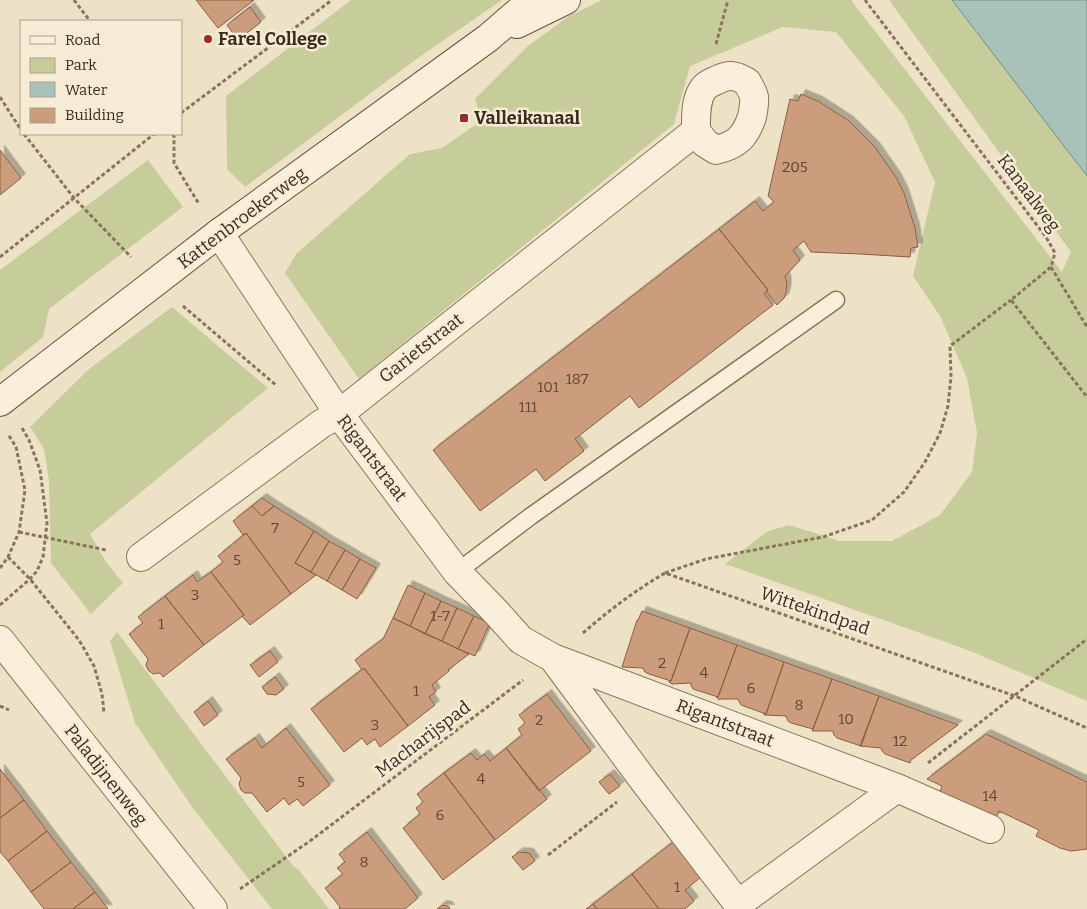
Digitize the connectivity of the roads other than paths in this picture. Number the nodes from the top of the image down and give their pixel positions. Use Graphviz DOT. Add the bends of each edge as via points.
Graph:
graph roads {
  1 [pos="532,0"];
  2 [pos="566,0"];
  3 [pos="488,38"];
  4 [pos="696,131"];
  5 [pos="219,233"];
  6 [pos="836,300"];
  7 [pos="3,409"];
  8 [pos="339,414"];
  9 [pos="141,557"];
  10 [pos="457,572"];
  11 [pos="0,640"];
  12 [pos="553,658"];
  13 [pos="897,788"];
  14 [pos="990,829"];
  15 [pos="740,906"];
  16 [pos="212,908"];
  1 -- 3 [label="street, Kattenbroekerweg"];
  2 -- 3 [label="street, Kattenbroekerweg"];
  3 -- 5 [label="street, Kattenbroekerweg"];
  4 -- 8 [label="street, Garietstraat"];
  5 -- 7 [label="street, Kattenbroekerweg"];
  5 -- 8 [label="street, Rigantstraat"];
  6 -- 10 [label="lane" via="539,510"];
  8 -- 9 [label="street, Garietstraat"];
  8 -- 10 [label="street, Rigantstraat"];
  10 -- 12 [label="street, Rigantstraat" via="521,640"];
  11 -- 16 [label="street, Paladijnenweg"];
  12 -- 13 [label="street, Rigantstraat"];
  12 -- 15 [label="street, Rigantstraat"];
  13 -- 14 [label="street, Rigantstraat"];
  13 -- 15 [label="street, Rigantstraat"];
}
